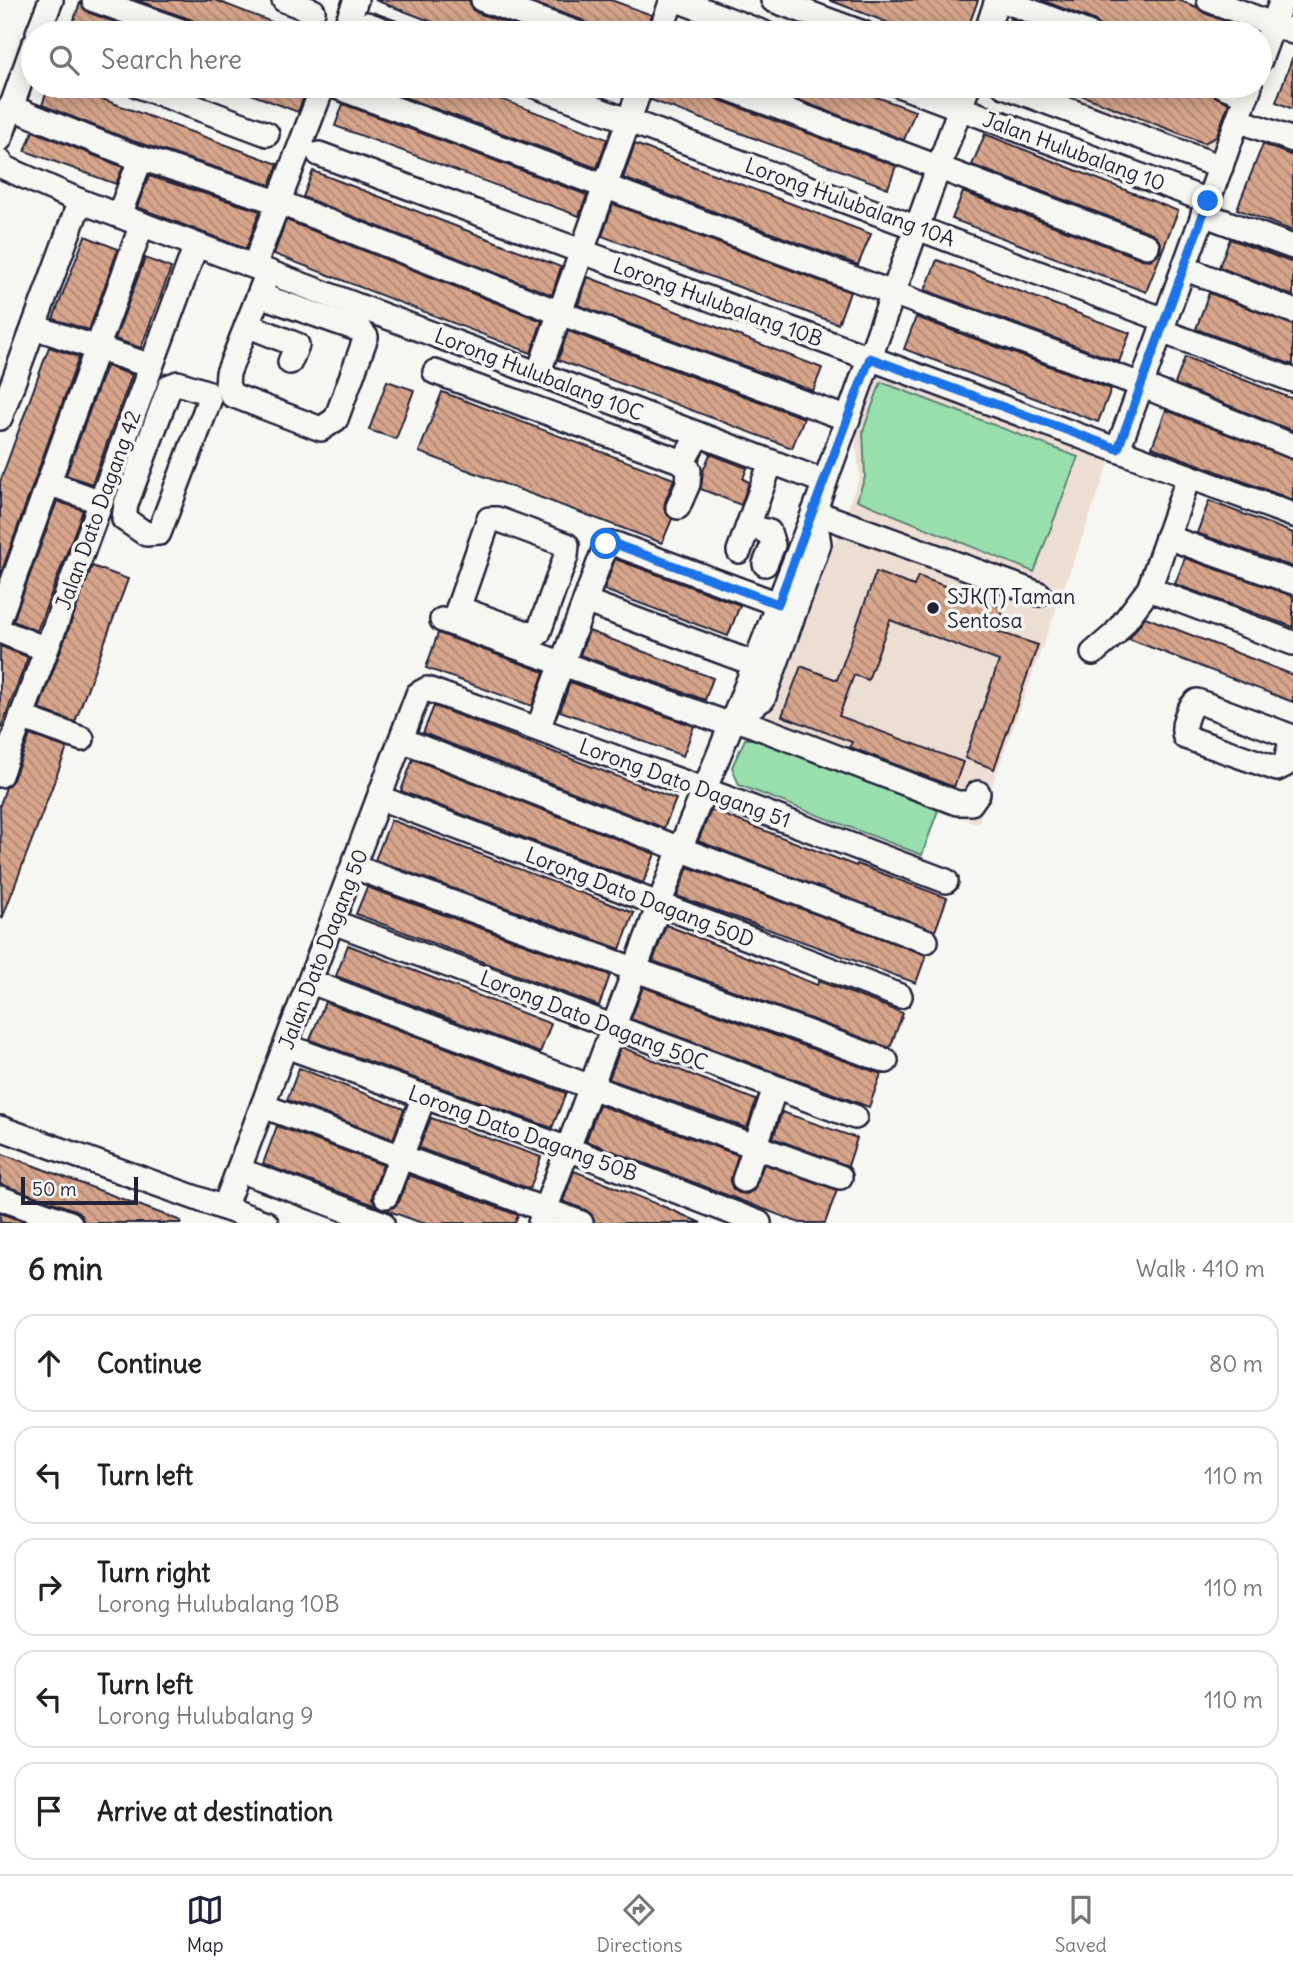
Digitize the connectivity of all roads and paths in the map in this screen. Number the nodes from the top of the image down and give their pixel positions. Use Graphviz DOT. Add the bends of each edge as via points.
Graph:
graph roads {
  1 [pos="51,0"];
  2 [pos="94,0"];
  3 [pos="284,0"];
  4 [pos="356,0"];
  5 [pos="483,0"];
  6 [pos="674,0"];
  7 [pos="773,0"];
  8 [pos="999,0"];
  9 [pos="1209,0"];
  10 [pos="1282,0"];
  11 [pos="313,11"];
  12 [pos="43,21"];
  13 [pos="153,21"];
  14 [pos="348,21"];
  15 [pos="543,21"];
  16 [pos="665,21"];
  17 [pos="731,21"];
  18 [pos="830,21"];
  19 [pos="991,21"];
  20 [pos="1055,21"];
  21 [pos="1264,21"];
  22 [pos="1283,28"];
  23 [pos="1272,43"];
  24 [pos="21,78"];
  25 [pos="171,98"];
  26 [pos="318,98"];
  27 [pos="367,98"];
  28 [pos="568,98"];
  29 [pos="637,98"];
  30 [pos="754,98"];
  31 [pos="934,98"];
  32 [pos="964,98"];
  33 [pos="1036,98"];
  34 [pos="1246,98"];
  35 [pos="10,107"];
  36 [pos="961,108"];
  37 [pos="629,120"];
  38 [pos="1238,120"];
  39 [pos="267,134"];
  40 [pos="0,139"];
  41 [pos="1293,140"];
  42 [pos="319,154"];
  43 [pos="141,158"];
  44 [pos="0,161"];
  45 [pos="940,167"];
  46 [pos="1221,167"];
  47 [pos="606,185"];
  48 [pos="80,201"];
  49 [pos="278,202"];
  50 [pos="1206,208"];
  51 [pos="119,215"];
  52 [pos="142,224"];
  53 [pos="918,227"];
  54 [pos="196,245"];
  55 [pos="1147,246"];
  56 [pos="1293,247"];
  57 [pos="582,251"];
  58 [pos="1184,268"];
  59 [pos="261,269"];
  60 [pos="894,293"];
  61 [pos="259,295"];
  62 [pos="1293,310"];
  63 [pos="560,313"];
  64 [pos="247,325"];
  65 [pos="1163,325"];
  66 [pos="34,327"];
  67 [pos="95,348"];
  68 [pos="870,358"];
  69 [pos="290,362"];
  70 [pos="151,366"];
  71 [pos="435,372"];
  72 [pos="538,374"];
  73 [pos="1293,380"];
  74 [pos="6,383"];
  75 [pos="1141,385"];
  76 [pos="0,418"];
  77 [pos="848,419"];
  78 [pos="698,435"];
  79 [pos="1293,446"];
  80 [pos="1118,449"];
  81 [pos="683,462"];
  82 [pos="771,462"];
  83 [pos="1189,476"];
  84 [pos="825,482"];
  85 [pos="48,483"];
  86 [pos="100,505"];
  87 [pos="678,507"];
  88 [pos="814,512"];
  89 [pos="1293,515"];
  90 [pos="124,519"];
  91 [pos="748,526"];
  92 [pos="1167,537"];
  93 [pos="739,551"];
  94 [pos="765,564"];
  95 [pos="1293,582"];
  96 [pos="1149,589"];
  97 [pos="1039,594"];
  98 [pos="585,601"];
  99 [pos="778,604"];
  100 [pos="0,617"];
  101 [pos="451,617"];
  102 [pos="0,631"];
  103 [pos="1293,643"];
  104 [pos="46,649"];
  105 [pos="1093,653"];
  106 [pos="563,663"];
  107 [pos="755,664"];
  108 [pos="422,690"];
  109 [pos="21,717"];
  110 [pos="732,722"];
  111 [pos="538,729"];
  112 [pos="82,739"];
  113 [pos="402,740"];
  114 [pos="0,775"];
  115 [pos="705,790"];
  116 [pos="978,793"];
  117 [pos="380,798"];
  118 [pos="680,849"];
  119 [pos="354,867"];
  120 [pos="946,881"];
  121 [pos="659,904"];
  122 [pos="333,922"];
  123 [pos="926,941"];
  124 [pos="635,970"];
  125 [pos="311,982"];
  126 [pos="900,996"];
  127 [pos="613,1027"];
  128 [pos="286,1045"];
  129 [pos="886,1062"];
  130 [pos="591,1087"];
  131 [pos="775,1087"];
  132 [pos="424,1096"];
  133 [pos="263,1106"];
  134 [pos="855,1117"];
  135 [pos="0,1128"];
  136 [pos="756,1147"];
  137 [pos="568,1149"];
  138 [pos="401,1157"];
  139 [pos="239,1170"];
  140 [pos="840,1177"];
  141 [pos="744,1180"];
  142 [pos="386,1196"];
  143 [pos="0,1198"];
  144 [pos="224,1208"];
  145 [pos="542,1216"];
  146 [pos="733,1218"];
  147 [pos="70,1223"];
  148 [pos="266,1223"];
  149 [pos="382,1223"];
  150 [pos="581,1223"];
  151 [pos="759,1223"];
  1 -- 12 [label="street"];
  2 -- 13 [label="street"];
  3 -- 11 [label="street"];
  4 -- 14 [label="street"];
  5 -- 15 [label="street"];
  6 -- 16 [label="street"];
  6 -- 17 [label="street"];
  7 -- 18 [label="street"];
  8 -- 19 [label="street"];
  8 -- 20 [label="street"];
  9 -- 21 [label="street"];
  10 -- 22 [label="street"];
  22 -- 23 [label="street"];
  24 -- 35 [label="street"];
  25 -- 39 [label="street"];
  26 -- 49 [label="street"];
  27 -- 47 [label="street"];
  28 -- 37 [label="street, Lorong Hulubalang 10A"];
  29 -- 37 [label="street"];
  30 -- 45 [label="street"];
  31 -- 36 [label="street, Jalan Hulubalang 10"];
  32 -- 36 [label="street"];
  33 -- 46 [label="street, Jalan Hulubalang 10"];
  34 -- 38 [label="street"];
  35 -- 40 [label="street"];
  35 -- 43 [label="street"];
  36 -- 45 [label="street"];
  36 -- 50 [label="street, Jalan Hulubalang 10"];
  37 -- 47 [label="street"];
  37 -- 53 [label="street, Lorong Hulubalang 10A"];
  38 -- 41 [label="street"];
  38 -- 46 [label="street"];
  42 -- 57 [label="street, Lorong Hulubalang 10B"];
  43 -- 49 [label="street"];
  43 -- 51 [label="street"];
  44 -- 48 [label="street, Lorong Hulubalang 10C" via="3,167"];
  45 -- 53 [label="street"];
  45 -- 55 [label="street"];
  46 -- 50 [label="street"];
  47 -- 57 [label="street"];
  47 -- 60 [label="street"];
  48 -- 51 [label="street, Lorong Hulubalang 10C"];
  48 -- 66 [label="street"];
  49 -- 59 [label="street"];
  49 -- 63 [label="street"];
  50 -- 56 [label="street, Jalan Hulubalang 10"];
  50 -- 58 [label="street"];
  51 -- 52 [label="street, Lorong Hulubalang 10C"];
  52 -- 54 [label="street, Lorong Hulubalang 10C"];
  52 -- 67 [label="street"];
  53 -- 60 [label="street"];
  53 -- 65 [label="street, Lorong Hulubalang 10A"];
  54 -- 59 [label="street, Lorong Hulubalang 10C"];
  54 -- 70 [label="street, Jalan Dato Dagang 42"];
  57 -- 63 [label="street"];
  57 -- 68 [label="street, Lorong Hulubalang 10B"];
  58 -- 62 [label="street"];
  58 -- 65 [label="street"];
  59 -- 61 [label="street"];
  59 -- 72 [label="street, Lorong Hulubalang 10C"];
  60 -- 68 [label="street"];
  60 -- 75 [label="street"];
  61 -- 64 [label="street"];
  61 -- 64 [label="street" via="360,330 366,337 336,419 321,429 232,395 228,373"];
  63 -- 72 [label="street"];
  63 -- 77 [label="street"];
  64 -- 69 [label="street" via="297,345"];
  65 -- 73 [label="street, Lorong Hulubalang 10A"];
  65 -- 75 [label="street"];
  66 -- 67 [label="street"];
  66 -- 74 [label="street"];
  67 -- 70 [label="street"];
  67 -- 85 [label="street"];
  68 -- 77 [label="street"];
  68 -- 80 [label="street, Lorong Hulubalang 10B"];
  70 -- 86 [label="street, Jalan Dato Dagang 42"];
  71 -- 81 [label="street"];
  72 -- 78 [label="street, Lorong Hulubalang 10C"];
  74 -- 76 [label="street"];
  75 -- 79 [label="street"];
  75 -- 80 [label="street"];
  77 -- 84 [label="street"];
  78 -- 81 [label="street"];
  78 -- 82 [label="street, Lorong Hulubalang 10C"];
  80 -- 83 [label="street, Lorong Hulubalang 10B"];
  81 -- 87 [label="street" via="689,470 688,484"];
  82 -- 84 [label="street, Lorong Hulubalang 10C"];
  82 -- 91 [label="street"];
  83 -- 89 [label="street, Lorong Hulubalang 10B"];
  83 -- 92 [label="street"];
  84 -- 88 [label="street"];
  85 -- 86 [label="street"];
  85 -- 100 [label="street"];
  86 -- 90 [label="street"];
  86 -- 104 [label="street, Jalan Dato Dagang 42"];
  88 -- 97 [label="street"];
  88 -- 99 [label="street"];
  88 -- 110 [label="street" via="819,544 763,699"];
  90 -- 90 [label="street" via="170,386 178,383 206,392 209,401 159,533 146,534"];
  91 -- 93 [label="street"];
  91 -- 94 [label="street" via="769,532 773,545"];
  92 -- 95 [label="street"];
  92 -- 96 [label="street"];
  96 -- 103 [label="street"];
  96 -- 105 [label="street" via="1115,634"];
  98 -- 99 [label="street" via="606,544 615,544"];
  98 -- 106 [label="street"];
  98 -- 107 [label="street"];
  99 -- 107 [label="street"];
  101 -- 101 [label="street" via="489,519 566,545 538,634"];
  101 -- 106 [label="street"];
  102 -- 104 [label="street"];
  104 -- 109 [label="street, Jalan Dato Dagang 42"];
  106 -- 110 [label="street"];
  106 -- 111 [label="street"];
  107 -- 110 [label="street"];
  108 -- 111 [label="street, Lorong Dato Dagang 51"];
  108 -- 113 [label="street, Jalan Dato Dagang 50"];
  109 -- 112 [label="street"];
  109 -- 114 [label="street, Jalan Dato Dagang 42"];
  110 -- 115 [label="street"];
  110 -- 116 [label="street" via="957,803 971,803"];
  111 -- 115 [label="street, Lorong Dato Dagang 51"];
  113 -- 117 [label="street, Jalan Dato Dagang 50"];
  113 -- 118 [label="street"];
  115 -- 118 [label="street"];
  115 -- 120 [label="street, Lorong Dato Dagang 51"];
  117 -- 119 [label="street, Jalan Dato Dagang 50"];
  117 -- 121 [label="street, Lorong Dato Dagang 50D"];
  118 -- 121 [label="street"];
  118 -- 123 [label="street"];
  119 -- 122 [label="street, Jalan Dato Dagang 50"];
  119 -- 124 [label="street"];
  121 -- 124 [label="street"];
  121 -- 126 [label="street, Lorong Dato Dagang 50D"];
  122 -- 125 [label="street, Jalan Dato Dagang 50"];
  122 -- 127 [label="street, Lorong Dato Dagang 50C"];
  124 -- 127 [label="street"];
  124 -- 129 [label="street"];
  125 -- 128 [label="street, Jalan Dato Dagang 50"];
  125 -- 130 [label="street"];
  127 -- 130 [label="street"];
  127 -- 131 [label="street, Lorong Dato Dagang 50C"];
  128 -- 132 [label="street, Lorong Dato Dagang 50B"];
  128 -- 133 [label="street, Jalan Dato Dagang 50"];
  130 -- 136 [label="street"];
  130 -- 137 [label="street"];
  131 -- 134 [label="street, Lorong Dato Dagang 50C"];
  131 -- 136 [label="street"];
  132 -- 137 [label="street, Lorong Dato Dagang 50B"];
  132 -- 138 [label="street"];
  133 -- 138 [label="street"];
  133 -- 139 [label="street, Jalan Dato Dagang 50"];
  135 -- 144 [label="street"];
  136 -- 140 [label="street"];
  136 -- 141 [label="street"];
  137 -- 145 [label="street"];
  137 -- 146 [label="street, Lorong Dato Dagang 50B"];
  138 -- 142 [label="street"];
  138 -- 145 [label="street"];
  139 -- 144 [label="street, Jalan Dato Dagang 50"];
  139 -- 149 [label="street"];
  143 -- 147 [label="street"];
  144 -- 148 [label="street"];
  145 -- 150 [label="street"];
  146 -- 151 [label="street, Lorong Dato Dagang 50B"];
}
